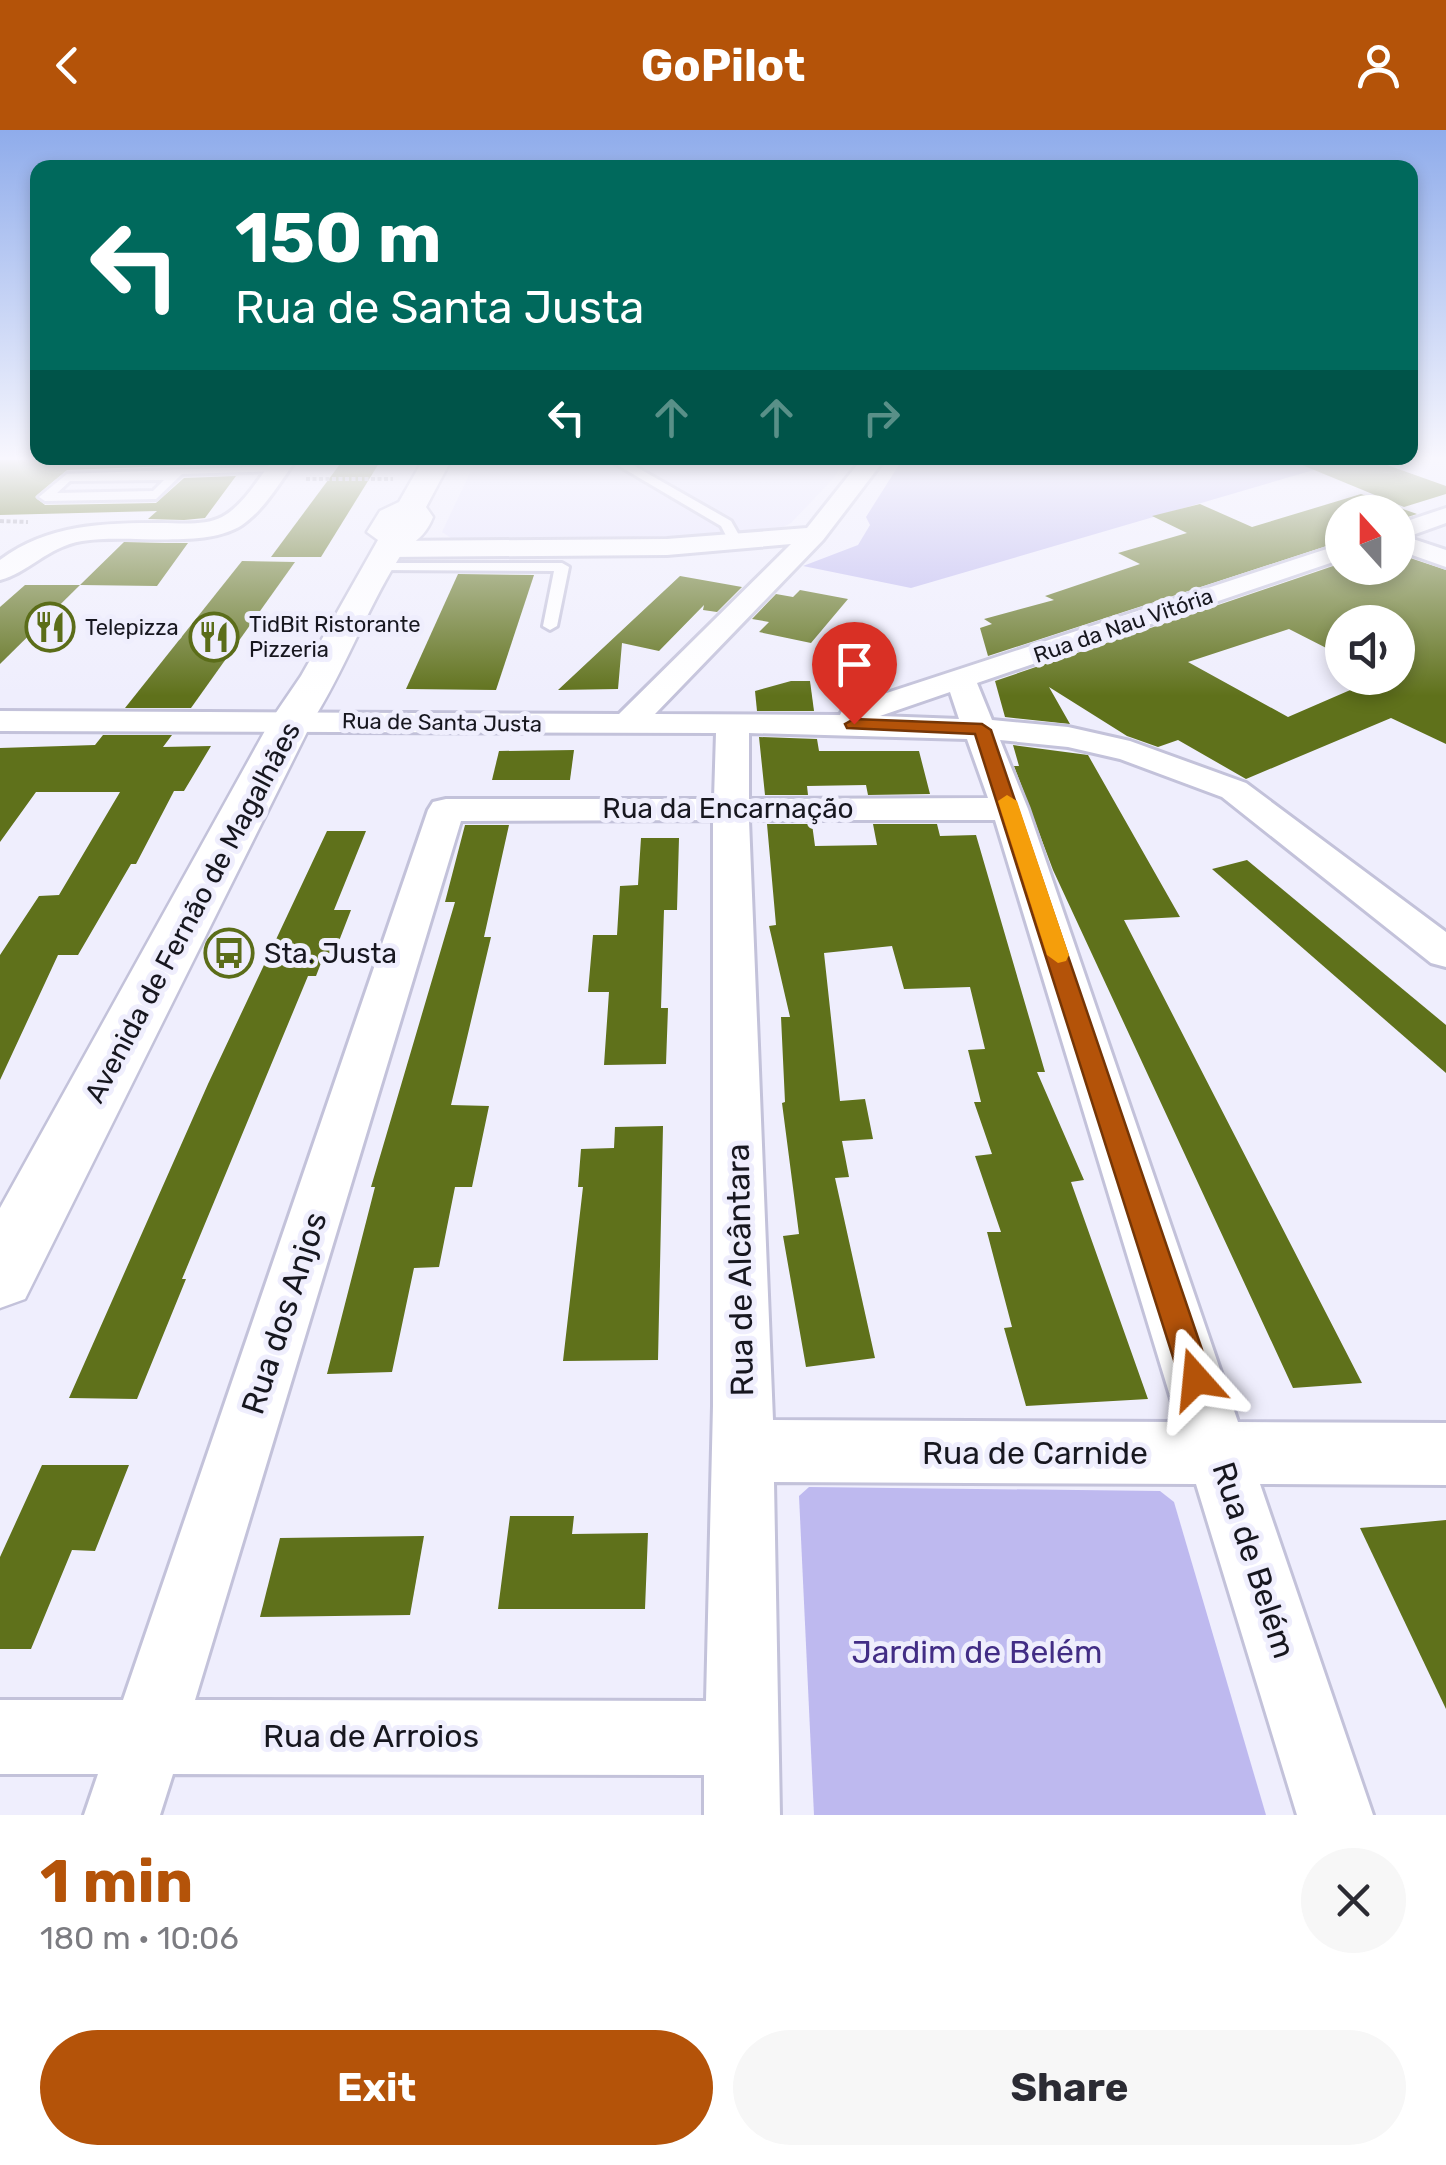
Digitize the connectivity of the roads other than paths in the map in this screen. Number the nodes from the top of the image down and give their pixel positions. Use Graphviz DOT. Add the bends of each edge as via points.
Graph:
graph roads {
  1 [pos="53,539"];
  2 [pos="403,539"];
  3 [pos="733,539"];
  4 [pos="788,539"];
  5 [pos="811,539"];
  6 [pos="736,544"];
  7 [pos="667,547"];
  8 [pos="1415,548"];
  9 [pos="1325,556"];
  10 [pos="382,557"];
  11 [pos="1446,559"];
  12 [pos="0,572"];
  13 [pos="763,586"];
  14 [pos="550,626"];
  15 [pos="961,681"];
  16 [pos="292,720"];
  17 [pos="0,721"];
  18 [pos="733,724"];
  19 [pos="824,724"];
  20 [pos="626,725"];
  21 [pos="982,730"];
  22 [pos="730,807"];
  23 [pos="1010,809"];
  24 [pos="446,810"];
  25 [pos="1446,953"];
  26 [pos="0,1276"];
  27 [pos="743,1451"];
  28 [pos="1446,1454"];
  29 [pos="1220,1455"];
  30 [pos="148,1735"];
  31 [pos="0,1736"];
  32 [pos="742,1738"];
  33 [pos="122,1815"];
  34 [pos="742,1815"];
  35 [pos="1335,1815"];
  1 -- 12 [label="street" via="25,550"];
  2 -- 10 [label="main road, Avenida de Fernão de Magalhães"];
  3 -- 6 [label="lane"];
  4 -- 6 [label="street"];
  5 -- 13 [label="street"];
  6 -- 7 [label="street"];
  7 -- 10 [label="street"];
  7 -- 13 [label="street" via="728,556"];
  8 -- 11 [label="street"];
  9 -- 15 [label="street, Rua da Nau Vitória"];
  10 -- 14 [label="lane" via="562,566"];
  10 -- 16 [label="main road, Avenida de Fernão de Magalhães"];
  13 -- 20 [label="street"];
  15 -- 19 [label="street, Rua de Santa Justa"];
  15 -- 21 [label="street, Rua de Belém"];
  16 -- 17 [label="street, Rua de Santa Justa"];
  16 -- 20 [label="street, Rua de Santa Justa"];
  16 -- 26 [label="main road, Avenida de Fernão de Magalhães"];
  18 -- 19 [label="street, Rua de Santa Justa"];
  18 -- 20 [label="street, Rua de Santa Justa"];
  18 -- 22 [label="street, Rua de Alcântara"];
  19 -- 21 [label="street, Rua de Santa Justa"];
  21 -- 23 [label="street, Rua de Belém"];
  21 -- 25 [label="street, Rua de Santa Justa" via="1068,737 1206,776 1234,790"];
  22 -- 23 [label="street, Rua da Encarnação"];
  22 -- 24 [label="street, Rua da Encarnação"];
  22 -- 27 [label="street, Rua de Alcântara"];
  23 -- 29 [label="street, Rua de Belém"];
  24 -- 30 [label="street, Rua dos Anjos"];
  27 -- 29 [label="street, Rua de Carnide"];
  27 -- 32 [label="street, Rua de Alcântara"];
  28 -- 29 [label="street, Rua de Carnide"];
  29 -- 35 [label="street, Rua de Belém"];
  30 -- 31 [label="street, Rua de Arroios"];
  30 -- 32 [label="street, Rua de Arroios"];
  30 -- 33 [label="street, Rua dos Anjos"];
  32 -- 34 [label="street, Rua de Alcântara"];
}
